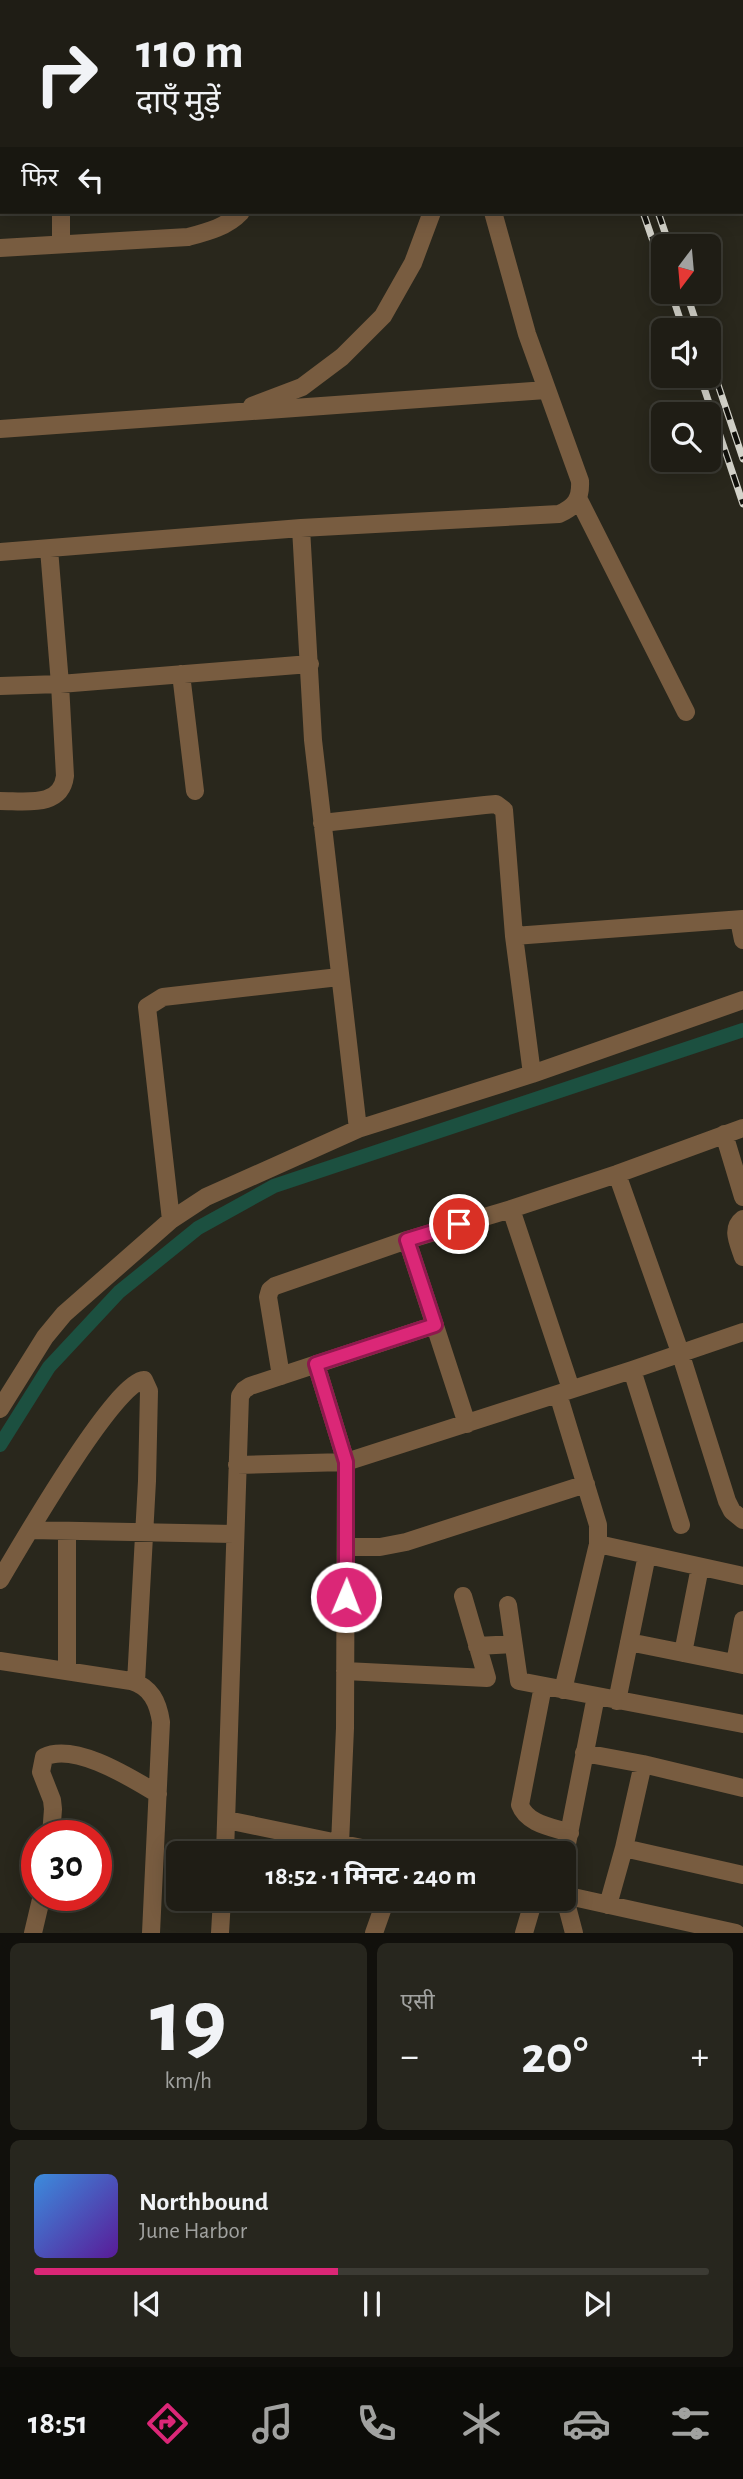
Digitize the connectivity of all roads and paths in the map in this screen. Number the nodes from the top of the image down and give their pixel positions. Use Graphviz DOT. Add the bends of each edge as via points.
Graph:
graph roads {
  1 [pos="61,214"];
  2 [pos="238,214"];
  3 [pos="431,214"];
  4 [pos="494,214"];
  5 [pos="61,244"];
  6 [pos="0,248"];
  7 [pos="546,390"];
  8 [pos="234,412"];
  9 [pos="0,429"];
  10 [pos="579,500"];
  11 [pos="301,528"];
  12 [pos="50,549"];
  13 [pos="0,552"];
  14 [pos="310,664"];
  15 [pos="181,674"];
  16 [pos="60,684"];
  17 [pos="0,686"];
  18 [pos="686,712"];
  19 [pos="195,791"];
  20 [pos="0,802"];
  21 [pos="322,823"];
  22 [pos="741,920"];
  23 [pos="514,936"];
  24 [pos="743,940"];
  25 [pos="338,977"];
  26 [pos="743,1000"];
  27 [pos="532,1074"];
  28 [pos="743,1128"];
  29 [pos="358,1129"];
  30 [pos="724,1135"];
  31 [pos="617,1174"];
  32 [pos="743,1197"];
  33 [pos="511,1209"];
  34 [pos="743,1219"];
  35 [pos="171,1220"];
  36 [pos="407,1240"];
  37 [pos="743,1257"];
  38 [pos="435,1325"];
  39 [pos="743,1332"];
  40 [pos="681,1352"];
  41 [pos="316,1364"];
  42 [pos="632,1370"];
  43 [pos="281,1376"];
  44 [pos="564,1392"];
  45 [pos="0,1409"];
  46 [pos="467,1424"];
  47 [pos="346,1462"];
  48 [pos="237,1465"];
  49 [pos="586,1484"];
  50 [pos="743,1520"];
  51 [pos="681,1525"];
  52 [pos="30,1530"];
  53 [pos="67,1531"];
  54 [pos="145,1533"];
  55 [pos="234,1534"];
  56 [pos="598,1544"];
  57 [pos="347,1548"];
  58 [pos="647,1555"];
  59 [pos="700,1567"];
  60 [pos="743,1576"];
  61 [pos="0,1580"];
  62 [pos="463,1596"];
  63 [pos="508,1605"];
  64 [pos="743,1620"];
  65 [pos="629,1642"];
  66 [pos="513,1644"];
  67 [pos="477,1646"];
  68 [pos="682,1653"];
  69 [pos="0,1661"];
  70 [pos="739,1664"];
  71 [pos="67,1670"];
  72 [pos="345,1671"];
  73 [pos="136,1682"];
  74 [pos="543,1686"];
  75 [pos="563,1690"];
  76 [pos="596,1696"];
  77 [pos="617,1701"];
  78 [pos="743,1724"];
  79 [pos="584,1752"];
  80 [pos="643,1764"];
  81 [pos="743,1788"];
  82 [pos="158,1794"];
  83 [pos="51,1820"];
  84 [pos="227,1820"];
  85 [pos="570,1833"];
  86 [pos="226,1841"];
  87 [pos="326,1841"];
  88 [pos="340,1841"];
  89 [pos="568,1841"];
  90 [pos="624,1848"];
  91 [pos="742,1872"];
  92 [pos="576,1898"];
  93 [pos="608,1905"];
  94 [pos="38,1911"];
  95 [pos="221,1911"];
  96 [pos="382,1911"];
  97 [pos="530,1911"];
  98 [pos="568,1911"];
  99 [pos="33,1933"];
  100 [pos="151,1933"];
  101 [pos="220,1933"];
  102 [pos="374,1933"];
  103 [pos="524,1933"];
  104 [pos="574,1933"];
  105 [pos="736,1933"];
  1 -- 5 [label="street"];
  2 -- 5 [label="street" via="216,229 188,237"];
  3 -- 8 [label="street" via="414,263 383,316 302,387"];
  4 -- 7 [label="street"];
  5 -- 6 [label="street"];
  7 -- 8 [label="street"];
  7 -- 10 [label="street" via="580,481"];
  8 -- 9 [label="street"];
  10 -- 11 [label="street" via="559,513"];
  10 -- 18 [label="street"];
  11 -- 12 [label="street"];
  11 -- 14 [label="street"];
  12 -- 13 [label="street"];
  12 -- 16 [label="street"];
  14 -- 15 [label="street"];
  14 -- 21 [label="street"];
  15 -- 16 [label="street"];
  15 -- 19 [label="street"];
  16 -- 17 [label="street"];
  16 -- 20 [label="street" via="64,787 46,800"];
  21 -- 23 [label="street" via="496,804 506,818"];
  21 -- 25 [label="street"];
  22 -- 23 [label="street"];
  22 -- 24 [label="street"];
  23 -- 27 [label="street"];
  25 -- 29 [label="street"];
  25 -- 35 [label="street" via="163,997 147,1007"];
  26 -- 27 [label="street"];
  27 -- 29 [label="street"];
  28 -- 30 [label="street"];
  29 -- 35 [label="street" via="231,1184"];
  30 -- 31 [label="street"];
  30 -- 32 [label="street"];
  31 -- 33 [label="street"];
  31 -- 40 [label="street"];
  33 -- 36 [label="street"];
  33 -- 44 [label="street"];
  34 -- 37 [label="street" via="736,1230"];
  35 -- 45 [label="street" via="64,1314"];
  36 -- 38 [label="street"];
  36 -- 43 [label="street" via="283,1281 270,1290"];
  38 -- 41 [label="street"];
  38 -- 46 [label="street"];
  39 -- 40 [label="street"];
  40 -- 42 [label="street"];
  40 -- 50 [label="street" via="727,1501"];
  41 -- 43 [label="street"];
  41 -- 47 [label="street"];
  42 -- 44 [label="street"];
  42 -- 51 [label="street"];
  43 -- 48 [label="street" via="250,1386 240,1396"];
  44 -- 46 [label="street"];
  44 -- 49 [label="street"];
  46 -- 47 [label="street"];
  47 -- 48 [label="street"];
  47 -- 57 [label="street"];
  48 -- 55 [label="street"];
  49 -- 56 [label="street" via="597,1514"];
  49 -- 57 [label="street" via="406,1542"];
  52 -- 53 [label="street"];
  52 -- 54 [label="street" via="109,1410 127,1390 145,1380 149,1391"];
  52 -- 61 [label="street"];
  53 -- 54 [label="street"];
  53 -- 71 [label="street"];
  54 -- 55 [label="street"];
  54 -- 73 [label="street"];
  55 -- 84 [label="street"];
  56 -- 58 [label="street"];
  56 -- 75 [label="street"];
  57 -- 72 [label="street"];
  58 -- 59 [label="street"];
  58 -- 65 [label="street"];
  59 -- 60 [label="street"];
  59 -- 68 [label="street"];
  62 -- 67 [label="street"];
  63 -- 66 [label="street"];
  64 -- 70 [label="street"];
  65 -- 68 [label="street"];
  65 -- 77 [label="street"];
  66 -- 67 [label="street"];
  66 -- 74 [label="street" via="519,1681"];
  67 -- 72 [label="street" via="487,1678"];
  68 -- 70 [label="street"];
  69 -- 71 [label="street"];
  71 -- 73 [label="street"];
  72 -- 88 [label="street"];
  73 -- 82 [label="street" via="148,1689 159,1709"];
  74 -- 75 [label="street"];
  74 -- 85 [label="street" via="520,1805 526,1817"];
  75 -- 76 [label="street"];
  76 -- 77 [label="street"];
  76 -- 79 [label="street"];
  77 -- 78 [label="street"];
  79 -- 80 [label="street"];
  79 -- 85 [label="street"];
  80 -- 81 [label="street"];
  80 -- 90 [label="street"];
  82 -- 83 [label="street" via="98,1762 51,1754 44,1757 41,1772 52,1800"];
  82 -- 100 [label="street"];
  84 -- 86 [label="street"];
  84 -- 87 [label="street"];
  85 -- 89 [label="street"];
  90 -- 91 [label="street"];
  90 -- 93 [label="street"];
  92 -- 93 [label="street"];
  93 -- 105 [label="street"];
  94 -- 99 [label="street"];
  95 -- 101 [label="street"];
  96 -- 102 [label="street"];
  97 -- 103 [label="street"];
  98 -- 104 [label="street"];
}
